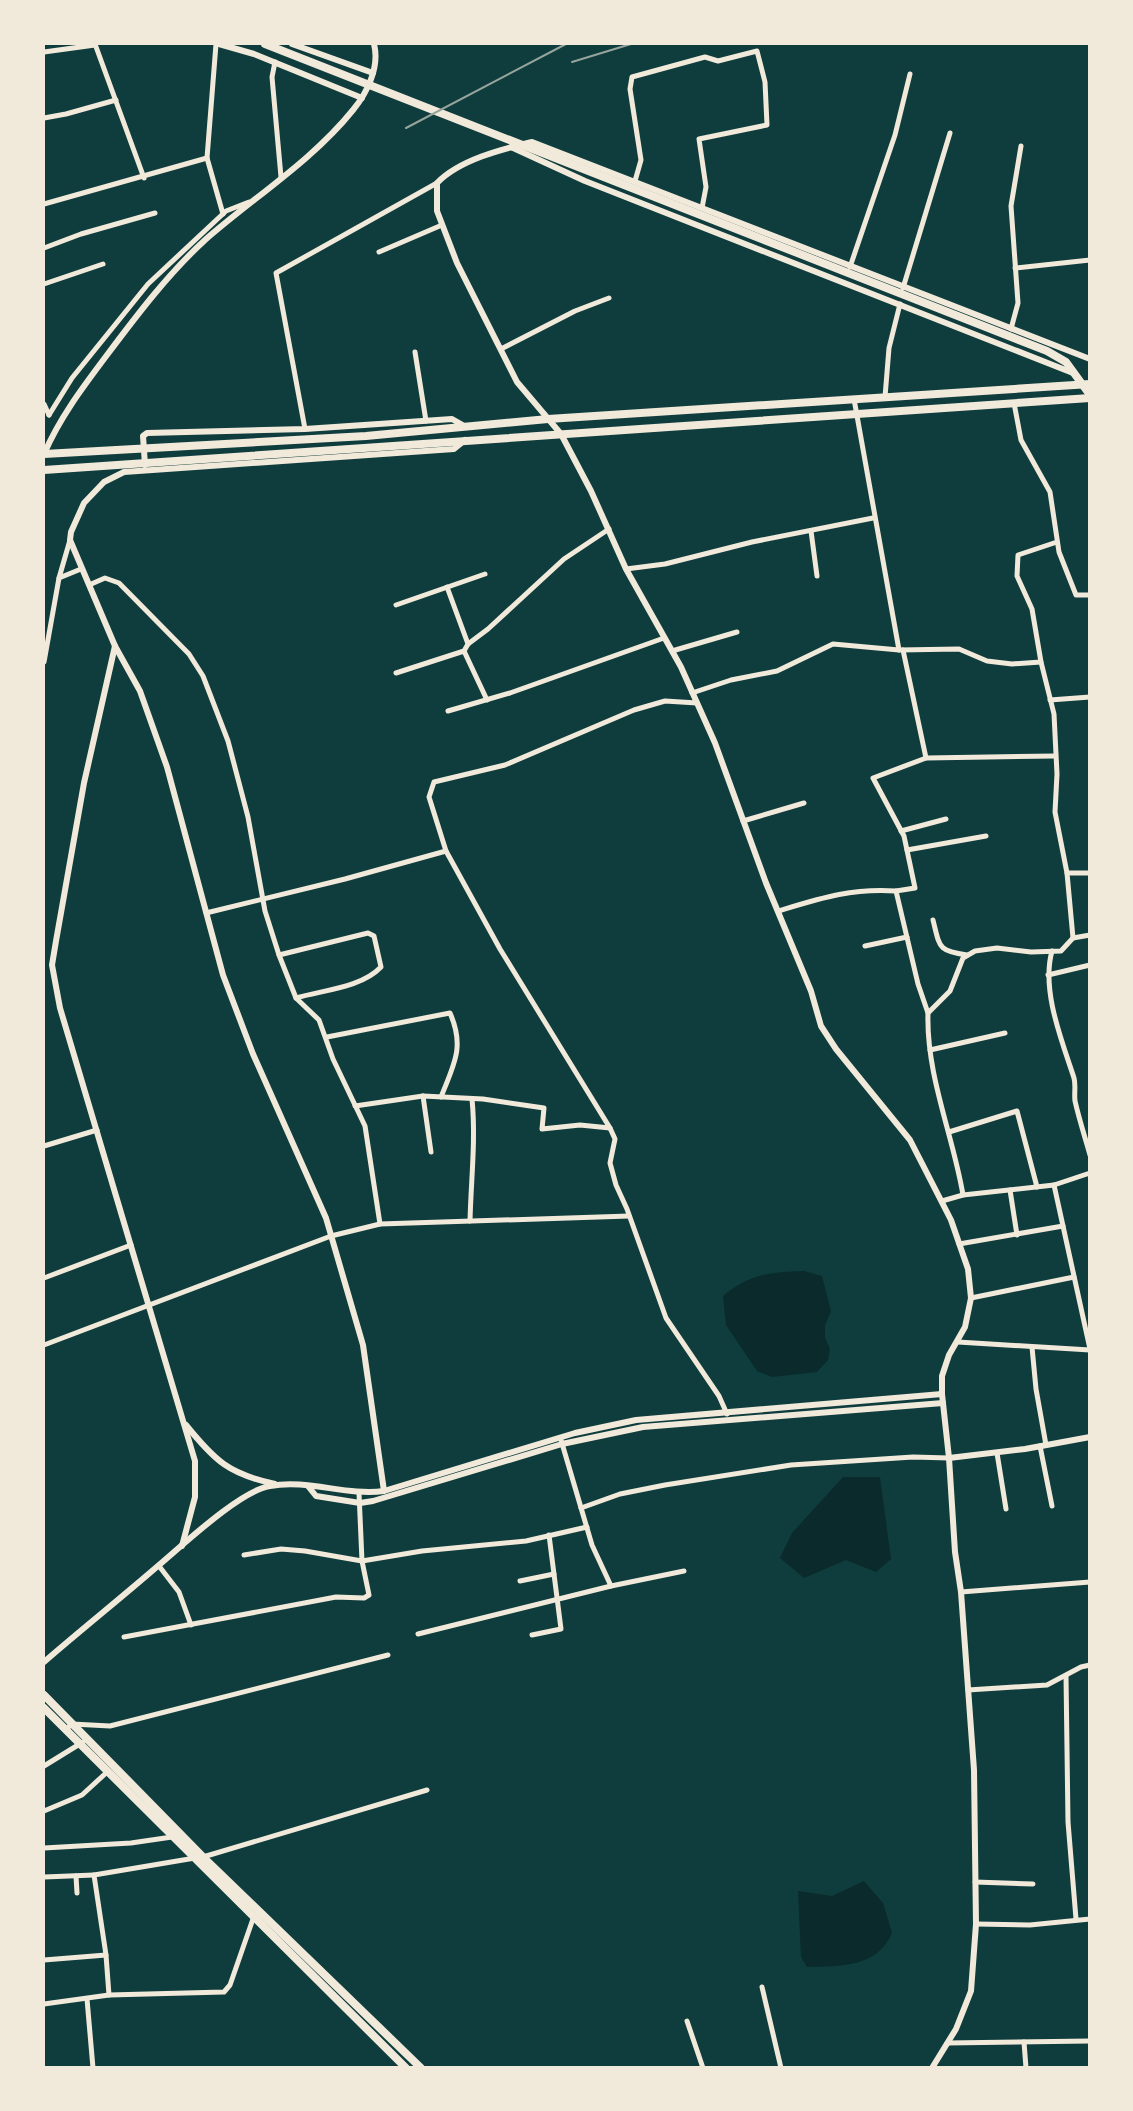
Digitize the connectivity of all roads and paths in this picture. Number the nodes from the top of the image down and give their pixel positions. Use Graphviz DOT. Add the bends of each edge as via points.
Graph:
graph roads {
  1 [pos="95,44"];
  2 [pos="217,44"];
  3 [pos="265,44"];
  4 [pos="292,44"];
  5 [pos="374,44"];
  6 [pos="756,44"];
  7 [pos="757,51"];
  8 [pos="44,52"];
  9 [pos="275,62"];
  10 [pos="373,73"];
  11 [pos="910,74"];
  12 [pos="362,98"];
  13 [pos="116,100"];
  14 [pos="44,118"];
  15 [pos="950,133"];
  16 [pos="1021,146"];
  17 [pos="511,147"];
  18 [pos="207,158"];
  19 [pos="281,177"];
  20 [pos="144,178"];
  21 [pos="635,181"];
  22 [pos="437,183"];
  23 [pos="251,201"];
  24 [pos="44,204"];
  25 [pos="702,208"];
  26 [pos="155,213"];
  27 [pos="223,214"];
  28 [pos="442,225"];
  29 [pos="44,248"];
  30 [pos="379,252"];
  31 [pos="1089,260"];
  32 [pos="103,264"];
  33 [pos="850,267"];
  34 [pos="1015,268"];
  35 [pos="44,284"];
  36 [pos="903,288"];
  37 [pos="609,298"];
  38 [pos="900,304"];
  39 [pos="1011,329"];
  40 [pos="501,349"];
  41 [pos="415,352"];
  42 [pos="1089,359"];
  43 [pos="1076,375"];
  44 [pos="1086,384"];
  45 [pos="885,397"];
  46 [pos="1089,397"];
  47 [pos="854,399"];
  48 [pos="44,404"];
  49 [pos="1014,404"];
  50 [pos="855,414"];
  51 [pos="548,418"];
  52 [pos="426,421"];
  53 [pos="466,427"];
  54 [pos="305,429"];
  55 [pos="561,434"];
  56 [pos="466,439"];
  57 [pos="44,454"];
  58 [pos="44,470"];
  59 [pos="146,471"];
  60 [pos="873,518"];
  61 [pos="609,530"];
  62 [pos="811,531"];
  63 [pos="70,540"];
  64 [pos="1057,542"];
  65 [pos="626,568"];
  66 [pos="81,569"];
  67 [pos="485,574"];
  68 [pos="818,576"];
  69 [pos="59,578"];
  70 [pos="89,585"];
  71 [pos="447,587"];
  72 [pos="1089,595"];
  73 [pos="396,605"];
  74 [pos="737,632"];
  75 [pos="664,638"];
  76 [pos="468,644"];
  77 [pos="115,646"];
  78 [pos="901,650"];
  79 [pos="464,651"];
  80 [pos="672,651"];
  81 [pos="44,662"];
  82 [pos="1041,663"];
  83 [pos="396,672"];
  84 [pos="692,693"];
  85 [pos="1089,698"];
  86 [pos="488,700"];
  87 [pos="1050,700"];
  88 [pos="697,703"];
  89 [pos="448,711"];
  90 [pos="1055,756"];
  91 [pos="926,758"];
  92 [pos="804,803"];
  93 [pos="946,819"];
  94 [pos="743,821"];
  95 [pos="901,831"];
  96 [pos="986,836"];
  97 [pos="907,850"];
  98 [pos="446,851"];
  99 [pos="1066,873"];
  100 [pos="1089,873"];
  101 [pos="896,891"];
  102 [pos="263,900"];
  103 [pos="778,911"];
  104 [pos="206,913"];
  105 [pos="933,920"];
  106 [pos="1089,935"];
  107 [pos="907,937"];
  108 [pos="1073,938"];
  109 [pos="865,946"];
  110 [pos="1052,951"];
  111 [pos="967,955"];
  112 [pos="279,956"];
  113 [pos="1089,965"];
  114 [pos="1048,975"];
  115 [pos="296,998"];
  116 [pos="928,1013"];
  117 [pos="1005,1034"];
  118 [pos="327,1037"];
  119 [pos="930,1050"];
  120 [pos="423,1096"];
  121 [pos="441,1097"];
  122 [pos="472,1099"];
  123 [pos="355,1106"];
  124 [pos="610,1128"];
  125 [pos="97,1130"];
  126 [pos="949,1132"];
  127 [pos="44,1146"];
  128 [pos="431,1152"];
  129 [pos="1089,1155"];
  130 [pos="1089,1173"];
  131 [pos="1054,1185"];
  132 [pos="1037,1187"];
  133 [pos="1010,1190"];
  134 [pos="963,1196"];
  135 [pos="942,1201"];
  136 [pos="629,1216"];
  137 [pos="470,1221"];
  138 [pos="380,1224"];
  139 [pos="1063,1226"];
  140 [pos="1017,1235"];
  141 [pos="331,1236"];
  142 [pos="959,1244"];
  143 [pos="131,1245"];
  144 [pos="1074,1277"];
  145 [pos="44,1278"];
  146 [pos="970,1298"];
  147 [pos="149,1303"];
  148 [pos="1089,1307"];
  149 [pos="1080,1308"];
  150 [pos="958,1342"];
  151 [pos="44,1345"];
  152 [pos="1032,1347"];
  153 [pos="1089,1349"];
  154 [pos="942,1394"];
  155 [pos="943,1403"];
  156 [pos="727,1411"];
  157 [pos="726,1421"];
  158 [pos="184,1423"];
  159 [pos="1089,1437"];
  160 [pos="561,1441"];
  161 [pos="1043,1446"];
  162 [pos="997,1453"];
  163 [pos="949,1458"];
  164 [pos="279,1484"];
  165 [pos="308,1486"];
  166 [pos="384,1491"];
  167 [pos="359,1493"];
  168 [pos="360,1503"];
  169 [pos="1052,1506"];
  170 [pos="580,1508"];
  171 [pos="1006,1509"];
  172 [pos="587,1527"];
  173 [pos="549,1535"];
  174 [pos="182,1546"];
  175 [pos="244,1556"];
  176 [pos="362,1561"];
  177 [pos="159,1566"];
  178 [pos="684,1571"];
  179 [pos="554,1574"];
  180 [pos="520,1581"];
  181 [pos="1089,1582"];
  182 [pos="611,1586"];
  183 [pos="961,1592"];
  184 [pos="557,1599"];
  185 [pos="191,1625"];
  186 [pos="418,1634"];
  187 [pos="532,1635"];
  188 [pos="124,1637"];
  189 [pos="388,1655"];
  190 [pos="44,1662"];
  191 [pos="1089,1665"];
  192 [pos="1066,1676"];
  193 [pos="968,1690"];
  194 [pos="44,1695"];
  195 [pos="44,1708"];
  196 [pos="72,1724"];
  197 [pos="65,1730"];
  198 [pos="83,1742"];
  199 [pos="44,1766"];
  200 [pos="106,1773"];
  201 [pos="427,1790"];
  202 [pos="44,1811"];
  203 [pos="172,1837"];
  204 [pos="44,1848"];
  205 [pos="199,1857"];
  206 [pos="94,1875"];
  207 [pos="76,1876"];
  208 [pos="44,1877"];
  209 [pos="975,1882"];
  210 [pos="1033,1884"];
  211 [pos="76,1893"];
  212 [pos="257,1909"];
  213 [pos="253,1918"];
  214 [pos="1076,1919"];
  215 [pos="1089,1919"];
  216 [pos="976,1924"];
  217 [pos="106,1955"];
  218 [pos="44,1960"];
  219 [pos="762,1987"];
  220 [pos="109,1995"];
  221 [pos="87,1999"];
  222 [pos="44,2004"];
  223 [pos="687,2021"];
  224 [pos="1089,2041"];
  225 [pos="1024,2042"];
  226 [pos="947,2043"];
  227 [pos="93,2067"];
  228 [pos="406,2067"];
  229 [pos="421,2067"];
  230 [pos="703,2067"];
  231 [pos="781,2067"];
  232 [pos="932,2067"];
  233 [pos="1026,2067"];
  1 -- 8 [label="street"];
  1 -- 13 [label="street"];
  2 -- 9 [label="street"];
  2 -- 18 [label="street"];
  3 -- 43 [label="main road" via="1060,357"];
  4 -- 10 [label="street"];
  5 -- 10 [label="street" via="377,54"];
  6 -- 7 [label="street"];
  7 -- 21 [label="street" via="718,61 705,57 632,77 630,89 641,160"];
  7 -- 25 [label="street" via="765,81 767,125 699,140 706,187"];
  9 -- 12 [label="street"];
  9 -- 19 [label="street" via="272,77"];
  10 -- 12 [label="street"];
  11 -- 33 [label="street" via="895,135"];
  12 -- 19 [label="street" via="325,141"];
  13 -- 14 [label="street"];
  13 -- 20 [label="street"];
  15 -- 36 [label="street"];
  16 -- 34 [label="street" via="1011,206"];
  17 -- 21 [label="street" via="532,142"];
  17 -- 22 [label="street" via="448,172"];
  17 -- 38 [label="street" via="585,181"];
  18 -- 20 [label="street"];
  18 -- 27 [label="street"];
  19 -- 23 [label="street"];
  20 -- 24 [label="street"];
  21 -- 25 [label="street"];
  22 -- 28 [label="street" via="437,211"];
  22 -- 54 [label="street" via="276,273"];
  23 -- 27 [label="street"];
  23 -- 57 [label="street" via="204,241 146,302 57,424"];
  25 -- 33 [label="street"];
  26 -- 29 [label="street"];
  27 -- 48 [label="street" via="148,284 72,378 49,415"];
  28 -- 30 [label="street"];
  28 -- 40 [label="street"];
  31 -- 34 [label="street"];
  32 -- 35 [label="street"];
  33 -- 36 [label="street"];
  34 -- 39 [label="street" via="1018,303"];
  36 -- 39 [label="street"];
  37 -- 40 [label="street"];
  38 -- 43 [label="street"];
  38 -- 45 [label="street" via="889,348"];
  39 -- 42 [label="street"];
  40 -- 51 [label="street" via="517,382"];
  41 -- 52 [label="street"];
  43 -- 44 [label="main road"];
  44 -- 45 [label="main road"];
  44 -- 46 [label="main road"];
  45 -- 47 [label="main road"];
  46 -- 49 [label="main road"];
  47 -- 50 [label="street"];
  47 -- 51 [label="main road"];
  49 -- 50 [label="main road"];
  49 -- 64 [label="street" via="1021,440 1050,492"];
  50 -- 55 [label="main road"];
  50 -- 60 [label="street"];
  51 -- 53 [label="main road"];
  51 -- 55 [label="street"];
  52 -- 53 [label="street" via="452,419"];
  52 -- 54 [label="street"];
  53 -- 57 [label="main road"];
  54 -- 59 [label="street" via="147,433 143,436"];
  55 -- 56 [label="main road"];
  55 -- 61 [label="street"];
  56 -- 58 [label="main road"];
  56 -- 59 [label="street" via="454,449"];
  59 -- 63 [label="street" via="124,472 104,482 84,503"];
  60 -- 62 [label="street"];
  60 -- 78 [label="street"];
  61 -- 65 [label="street"];
  61 -- 76 [label="street" via="564,559"];
  62 -- 65 [label="street" via="664,564"];
  62 -- 68 [label="street"];
  63 -- 66 [label="street"];
  63 -- 69 [label="street"];
  64 -- 72 [label="street" via="1076,595"];
  64 -- 82 [label="street" via="1026,551 1016,560 1017,576 1032,609"];
  65 -- 75 [label="street"];
  66 -- 69 [label="street"];
  66 -- 70 [label="street"];
  67 -- 71 [label="street"];
  69 -- 81 [label="street"];
  70 -- 77 [label="street"];
  70 -- 102 [label="street" via="105,578 119,583 189,654 203,676 231,752"];
  71 -- 73 [label="street"];
  71 -- 76 [label="street"];
  74 -- 80 [label="street"];
  75 -- 80 [label="street"];
  75 -- 86 [label="street"];
  76 -- 79 [label="street"];
  77 -- 104 [label="street" via="140,691 167,767"];
  77 -- 125 [label="street" via="84,783 52,965 60,1008"];
  78 -- 82 [label="street" via="959,649 987,661"];
  78 -- 84 [label="street" via="833,644 777,671"];
  78 -- 91 [label="street"];
  79 -- 83 [label="street"];
  79 -- 86 [label="street"];
  80 -- 84 [label="street"];
  82 -- 87 [label="street"];
  84 -- 88 [label="street"];
  85 -- 87 [label="street"];
  86 -- 89 [label="street"];
  87 -- 90 [label="street"];
  88 -- 94 [label="street"];
  88 -- 98 [label="street" via="680,700 655,704 505,765 434,782 429,797"];
  90 -- 91 [label="street"];
  90 -- 99 [label="street" via="1055,812"];
  91 -- 95 [label="street" via="873,778"];
  92 -- 94 [label="street"];
  93 -- 95 [label="street"];
  94 -- 103 [label="street"];
  95 -- 97 [label="street"];
  96 -- 97 [label="street"];
  97 -- 101 [label="street" via="915,888"];
  98 -- 102 [label="street"];
  98 -- 124 [label="street" via="500,949"];
  99 -- 100 [label="street"];
  99 -- 108 [label="street"];
  101 -- 103 [label="street" via="864,889"];
  101 -- 107 [label="street"];
  102 -- 104 [label="street"];
  102 -- 112 [label="street"];
  103 -- 135 [label="street" via="821,1026 910,1140"];
  104 -- 141 [label="street" via="223,975 253,1054"];
  105 -- 111 [label="street" via="941,948"];
  106 -- 108 [label="street"];
  107 -- 109 [label="street"];
  107 -- 116 [label="street"];
  108 -- 110 [label="street" via="1061,951"];
  110 -- 111 [label="street" via="997,948"];
  110 -- 114 [label="street"];
  111 -- 116 [label="street" via="950,991"];
  112 -- 115 [label="street"];
  112 -- 115 [label="street" via="368,933 374,936 381,967 376,972 352,983"];
  113 -- 114 [label="street"];
  114 -- 129 [label="street" via="1058,1033 1075,1081 1075,1099"];
  115 -- 118 [label="street" via="320,1020"];
  116 -- 119 [label="street"];
  117 -- 119 [label="street"];
  118 -- 121 [label="street" via="450,1013 459,1051"];
  118 -- 123 [label="street"];
  119 -- 126 [label="street"];
  120 -- 121 [label="street"];
  120 -- 123 [label="street"];
  120 -- 128 [label="street"];
  121 -- 122 [label="street"];
  122 -- 124 [label="street" via="544,1108 542,1129 580,1125"];
  122 -- 137 [label="street" via="476,1137"];
  123 -- 138 [label="street" via="366,1126"];
  124 -- 136 [label="street" via="615,1139 610,1163"];
  125 -- 127 [label="street"];
  125 -- 143 [label="street"];
  126 -- 132 [label="street" via="1017,1111"];
  126 -- 134 [label="street"];
  130 -- 131 [label="street"];
  131 -- 132 [label="street"];
  131 -- 139 [label="street"];
  132 -- 133 [label="street"];
  133 -- 134 [label="street"];
  133 -- 140 [label="street"];
  134 -- 135 [label="street"];
  135 -- 142 [label="street"];
  136 -- 137 [label="street"];
  136 -- 156 [label="street" via="666,1318"];
  137 -- 138 [label="street"];
  138 -- 141 [label="street"];
  139 -- 140 [label="street"];
  139 -- 144 [label="street"];
  140 -- 142 [label="street"];
  141 -- 147 [label="street"];
  141 -- 166 [label="street" via="363,1345"];
  142 -- 146 [label="street" via="968,1269"];
  143 -- 145 [label="street"];
  143 -- 147 [label="street"];
  144 -- 146 [label="street"];
  144 -- 149 [label="street"];
  146 -- 150 [label="street"];
  147 -- 151 [label="street"];
  147 -- 158 [label="street"];
  148 -- 149 [label="street"];
  149 -- 153 [label="street"];
  150 -- 152 [label="street"];
  150 -- 154 [label="street" via="942,1376"];
  152 -- 153 [label="street"];
  152 -- 161 [label="street"];
  154 -- 155 [label="street"];
  154 -- 156 [label="street"];
  155 -- 157 [label="street"];
  155 -- 163 [label="street"];
  156 -- 157 [label="street"];
  156 -- 160 [label="street" via="636,1420"];
  157 -- 160 [label="street" via="643,1427"];
  158 -- 164 [label="street" via="212,1457 254,1479"];
  158 -- 174 [label="street" via="195,1461 195,1497"];
  159 -- 161 [label="street"];
  160 -- 166 [label="street"];
  160 -- 168 [label="street" via="439,1483"];
  160 -- 170 [label="street"];
  161 -- 162 [label="street"];
  161 -- 169 [label="street"];
  162 -- 163 [label="street"];
  162 -- 171 [label="street"];
  163 -- 170 [label="street" via="791,1465 620,1494"];
  163 -- 183 [label="street" via="950,1503"];
  164 -- 165 [label="street"];
  164 -- 174 [label="street" via="248,1494"];
  165 -- 167 [label="street"];
  165 -- 168 [label="street" via="316,1496"];
  166 -- 167 [label="street"];
  167 -- 168 [label="street"];
  168 -- 176 [label="street"];
  170 -- 172 [label="street"];
  172 -- 173 [label="street"];
  172 -- 182 [label="street"];
  173 -- 176 [label="street"];
  173 -- 179 [label="street"];
  174 -- 177 [label="street"];
  175 -- 176 [label="street" via="281,1549"];
  176 -- 185 [label="street" via="368,1596 336,1597"];
  177 -- 185 [label="street" via="179,1592"];
  177 -- 190 [label="street"];
  178 -- 182 [label="street"];
  179 -- 180 [label="street"];
  179 -- 184 [label="street"];
  181 -- 183 [label="street"];
  182 -- 184 [label="street"];
  183 -- 193 [label="street"];
  184 -- 186 [label="street"];
  184 -- 187 [label="street" via="561,1629"];
  185 -- 188 [label="street"];
  189 -- 196 [label="street" via="110,1726"];
  191 -- 192 [label="street"];
  192 -- 193 [label="street" via="1047,1686"];
  192 -- 214 [label="street" via="1067,1800"];
  193 -- 209 [label="street" via="974,1770"];
  194 -- 196 [label="main road"];
  195 -- 197 [label="main road"];
  196 -- 197 [label="street"];
  196 -- 198 [label="main road"];
  197 -- 198 [label="main road"];
  198 -- 199 [label="street"];
  198 -- 200 [label="main road"];
  198 -- 205 [label="main road"];
  200 -- 202 [label="street" via="81,1795"];
  200 -- 203 [label="main road"];
  201 -- 205 [label="street"];
  203 -- 204 [label="street"];
  203 -- 205 [label="main road"];
  205 -- 206 [label="street"];
  205 -- 212 [label="main road"];
  205 -- 213 [label="main road"];
  206 -- 207 [label="street"];
  206 -- 217 [label="street"];
  207 -- 208 [label="street"];
  207 -- 211 [label="street"];
  209 -- 210 [label="street"];
  209 -- 216 [label="street"];
  212 -- 213 [label="street"];
  212 -- 229 [label="main road"];
  213 -- 220 [label="street" via="230,1985 224,1992"];
  213 -- 228 [label="main road"];
  214 -- 215 [label="street"];
  214 -- 216 [label="street"];
  216 -- 226 [label="street" via="971,1991"];
  217 -- 218 [label="street"];
  217 -- 220 [label="street"];
  219 -- 231 [label="street"];
  220 -- 221 [label="street"];
  221 -- 222 [label="street"];
  221 -- 227 [label="street"];
  223 -- 230 [label="street"];
  224 -- 225 [label="street"];
  225 -- 226 [label="street"];
  225 -- 233 [label="street"];
  226 -- 232 [label="street"];
}
